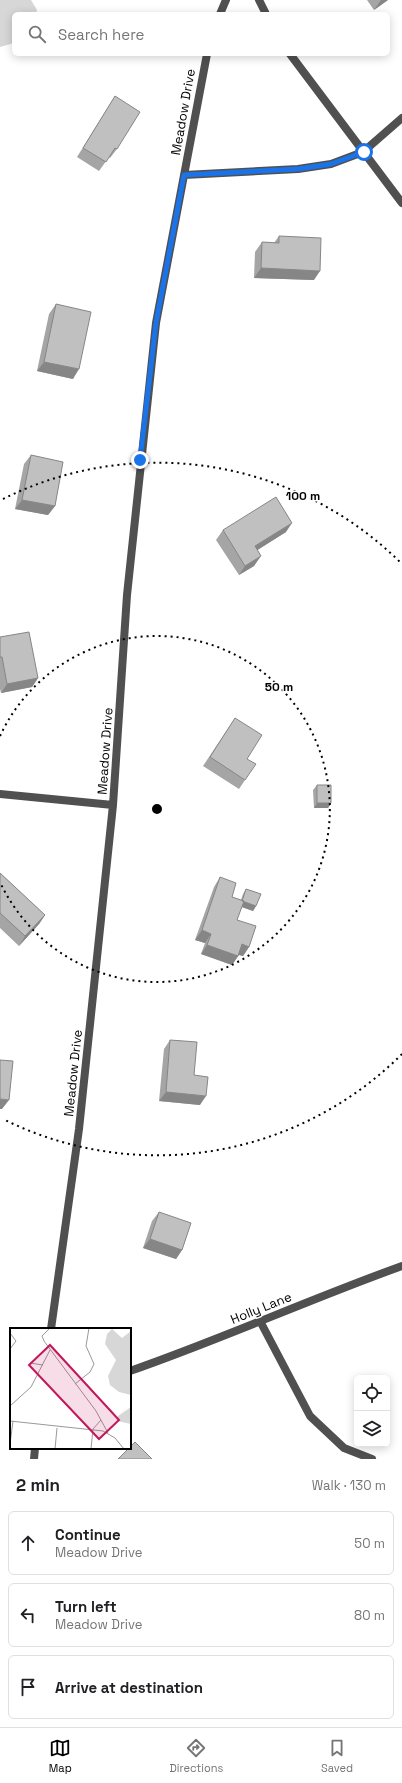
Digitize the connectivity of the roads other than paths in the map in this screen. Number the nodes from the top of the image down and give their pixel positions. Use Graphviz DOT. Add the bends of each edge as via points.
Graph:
graph roads {
  1 [pos="226,0"];
  2 [pos="259,0"];
  3 [pos="221,12"];
  4 [pos="265,12"];
  5 [pos="207,56"];
  6 [pos="292,56"];
  7 [pos="402,118"];
  8 [pos="364,152"];
  9 [pos="184,175"];
  10 [pos="402,203"];
  11 [pos="0,794"];
  12 [pos="113,805"];
  13 [pos="402,1266"];
  14 [pos="260,1321"];
  15 [pos="51,1328"];
  16 [pos="131,1371"];
  17 [pos="36,1449"];
  18 [pos="34,1459"];
  19 [pos="372,1459"];
  1 -- 3 [label="street"];
  2 -- 4 [label="street"];
  5 -- 9 [label="street, Meadow Drive"];
  6 -- 8 [label="street"];
  7 -- 8 [label="street"];
  8 -- 9 [label="street, Meadow Drive" via="331,164 298,169"];
  8 -- 10 [label="street"];
  9 -- 12 [label="street, Meadow Drive" via="156,323 140,460 127,595"];
  11 -- 12 [label="street"];
  12 -- 15 [label="street, Meadow Drive" via="80,1129"];
  13 -- 14 [label="street, Holly Lane"];
  14 -- 16 [label="street, Holly Lane"];
  14 -- 19 [label="street" via="310,1416 344,1448"];
  17 -- 18 [label="street"];
}
